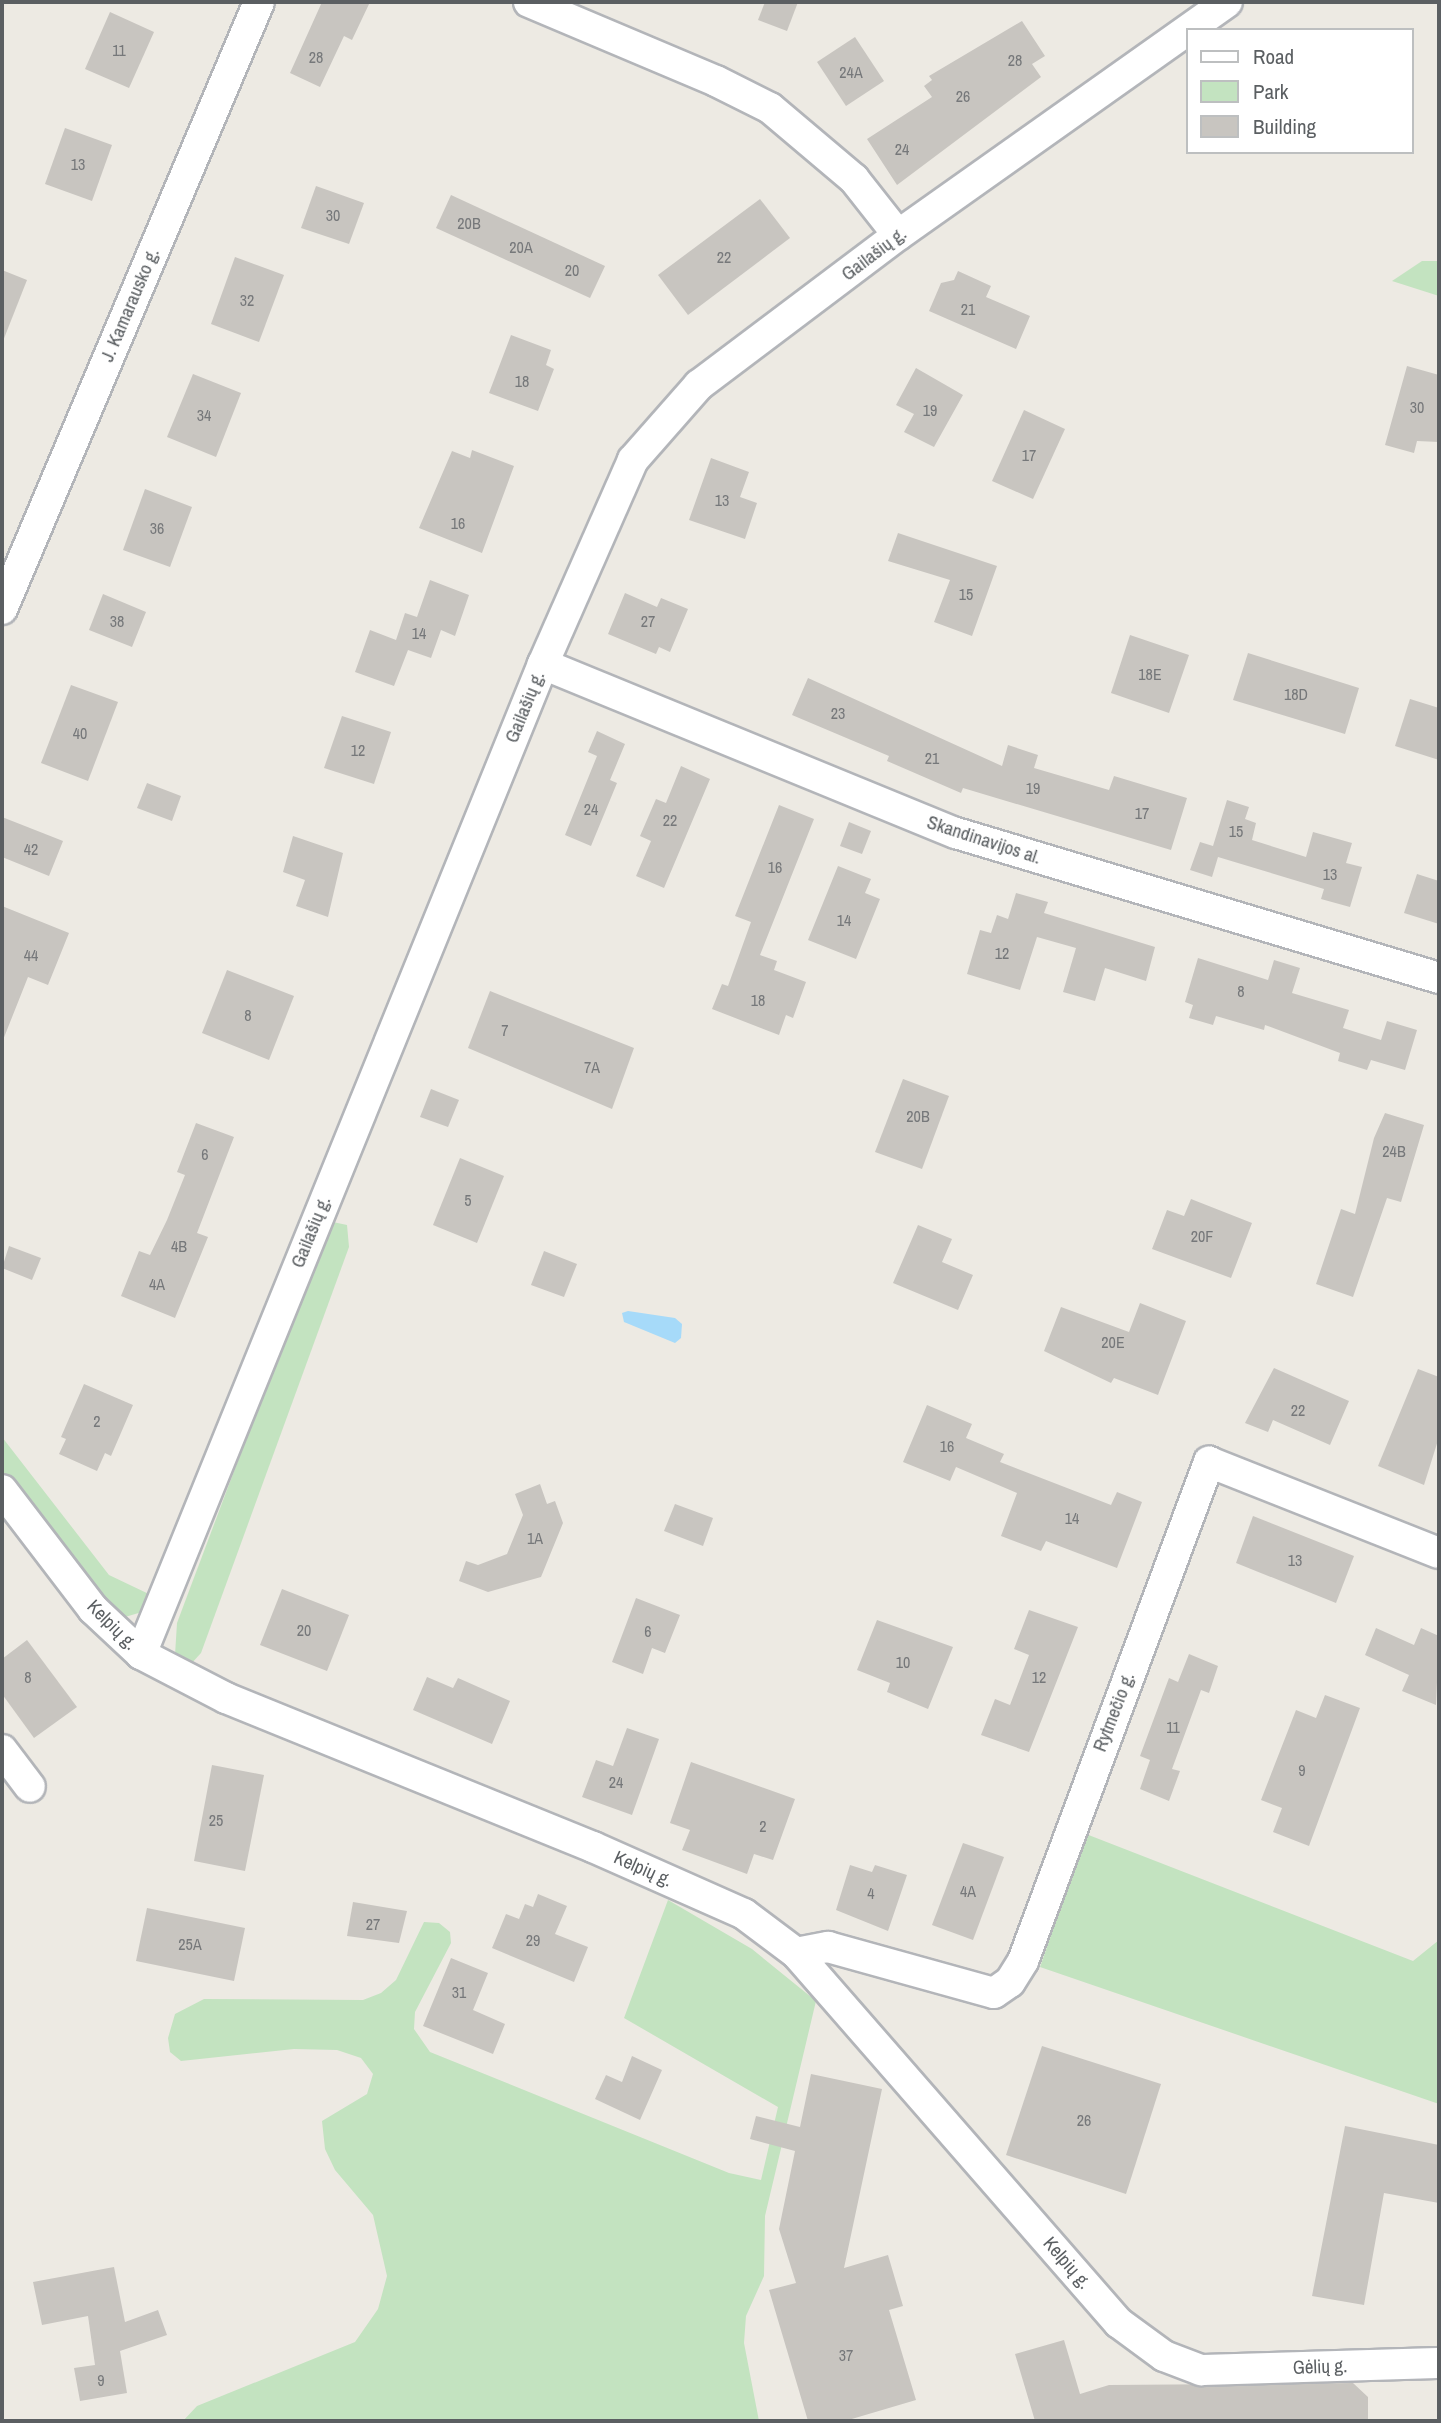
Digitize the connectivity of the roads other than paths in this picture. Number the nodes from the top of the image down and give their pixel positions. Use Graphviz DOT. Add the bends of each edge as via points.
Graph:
graph roads {
  1 [pos="259,2"];
  2 [pos="528,2"];
  3 [pos="1227,2"];
  4 [pos="1190,28"];
  5 [pos="1186,31"];
  6 [pos="898,235"];
  7 [pos="2,608"];
  8 [pos="542,664"];
  9 [pos="1439,978"];
  10 [pos="2,1490"];
  11 [pos="1439,1553"];
  12 [pos="141,1654"];
  13 [pos="2,1750"];
  14 [pos="30,1787"];
  15 [pos="796,1953"];
  16 [pos="1439,2363"];
  17 [pos="1201,2370"];
  1 -- 7 [label="street, J. Kamarausko g."];
  2 -- 6 [label="street" via="770,108 854,179"];
  3 -- 4 [label="street, Gailašių g."];
  5 -- 6 [label="street, Gailašių g."];
  6 -- 8 [label="street, Gailašių g." via="699,385 657,428 619,487"];
  8 -- 9 [label="street, Skandinavijos al." via="956,833"];
  8 -- 12 [label="street, Gailašių g."];
  10 -- 12 [label="street, Kelpių g." via="93,1609"];
  11 -- 15 [label="street, Rytmečio g." via="1209,1462 1023,1962 1010,1982 994,1993 828,1947"];
  12 -- 15 [label="street, Kelpių g." via="226,1698 593,1847 744,1914"];
  13 -- 14 [label="street"];
  15 -- 17 [label="street, Kelpių g." via="1119,2323 1164,2356"];
  16 -- 17 [label="street, Gėlių g."];
}
